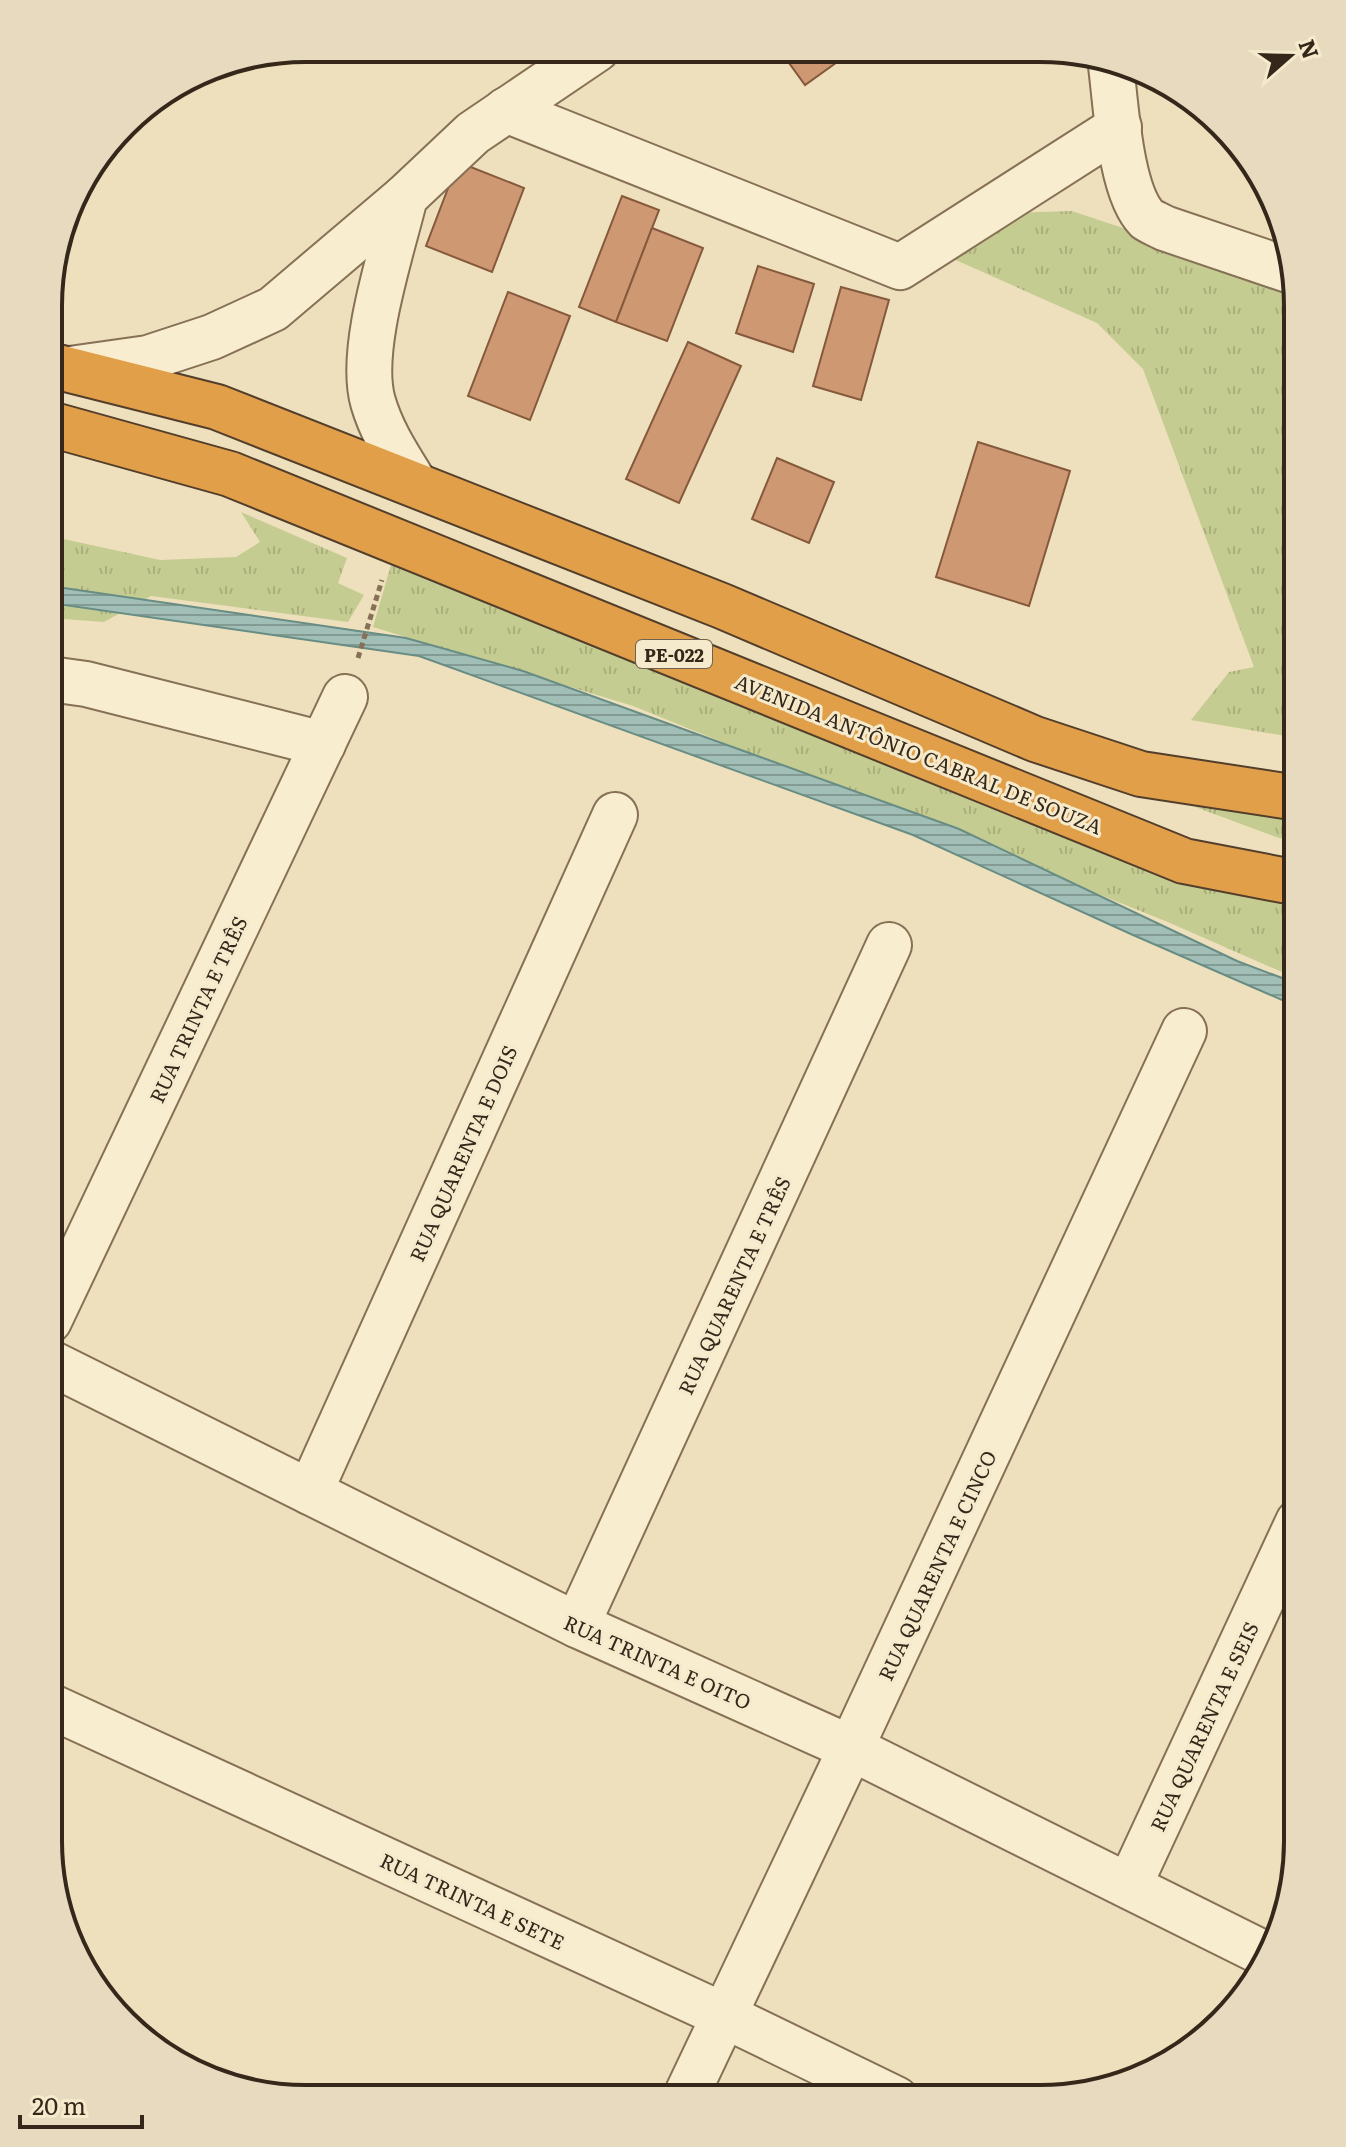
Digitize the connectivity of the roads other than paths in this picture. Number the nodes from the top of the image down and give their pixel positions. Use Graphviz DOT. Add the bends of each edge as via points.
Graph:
graph roads {
  1 [pos="575,62"];
  2 [pos="1112,73"];
  3 [pos="506,110"];
  4 [pos="1119,127"];
  5 [pos="405,197"];
  6 [pos="1280,267"];
  7 [pos="62,367"];
  8 [pos="62,368"];
  9 [pos="62,427"];
  10 [pos="415,484"];
  11 [pos="351,680"];
  12 [pos="62,681"];
  13 [pos="323,744"];
  14 [pos="1284,796"];
  15 [pos="615,815"];
  16 [pos="1284,880"];
  17 [pos="889,945"];
  18 [pos="1184,1031"];
  19 [pos="62,1294"];
  20 [pos="62,1368"];
  21 [pos="310,1492"];
  22 [pos="1283,1554"];
  23 [pos="577,1625"];
  24 [pos="62,1711"];
  25 [pos="851,1748"];
  26 [pos="1129,1886"];
  27 [pos="1257,1950"];
  28 [pos="723,2015"];
  29 [pos="691,2085"];
  30 [pos="867,2085"];
  1 -- 3 [label="street"];
  2 -- 4 [label="street"];
  3 -- 4 [label="street" via="900,267"];
  3 -- 5 [label="street" via="473,133"];
  4 -- 6 [label="street" via="1126,174 1147,219"];
  5 -- 7 [label="street" via="273,309 148,358"];
  5 -- 10 [label="street" via="369,353 372,399 386,436"];
  8 -- 10 [label="highway" via="217,407"];
  9 -- 16 [label="highway, AVENIDA ANTÔNIO CABRAL DE SOUZA / PE-022" via="230,474 1184,861"];
  10 -- 14 [label="highway" via="1035,739 1141,774"];
  11 -- 13 [label="street, RUA TRINTA E TRÊS"];
  12 -- 13 [label="street"];
  13 -- 19 [label="street, RUA TRINTA E TRÊS"];
  15 -- 21 [label="street, RUA QUARENTA E DOIS"];
  17 -- 23 [label="street, RUA QUARENTA E TRÊS"];
  18 -- 25 [label="street, RUA QUARENTA E CINCO"];
  20 -- 21 [label="street, RUA TRINTA E OITO"];
  21 -- 23 [label="street, RUA TRINTA E OITO"];
  22 -- 26 [label="street, RUA QUARENTA E SEIS"];
  23 -- 25 [label="street, RUA TRINTA E OITO"];
  24 -- 28 [label="street, RUA TRINTA E SETE"];
  25 -- 26 [label="street, RUA TRINTA E OITO"];
  25 -- 28 [label="street, RUA QUARENTA E CINCO"];
  26 -- 27 [label="street, RUA TRINTA E OITO"];
  28 -- 29 [label="street, RUA QUARENTA E CINCO"];
  28 -- 30 [label="street, RUA TRINTA E SETE"];
}
